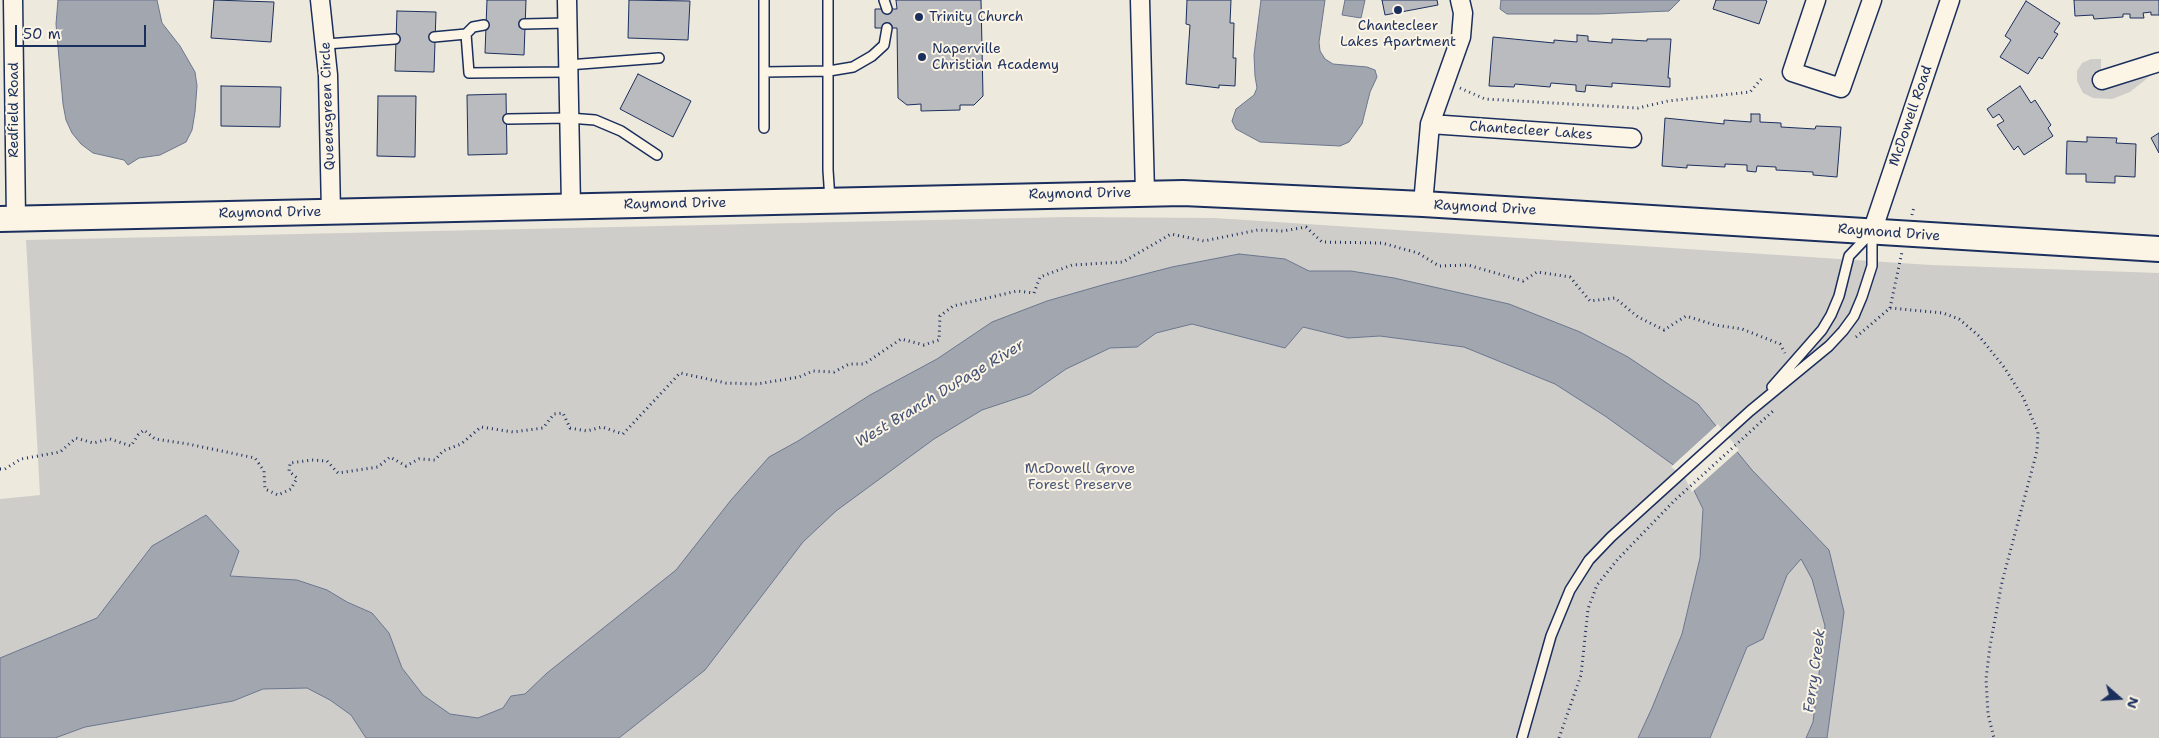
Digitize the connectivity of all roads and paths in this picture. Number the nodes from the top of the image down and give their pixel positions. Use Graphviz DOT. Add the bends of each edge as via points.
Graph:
graph roads {
  1 [pos="13,0"];
  2 [pos="320,0"];
  3 [pos="567,0"];
  4 [pos="764,0"];
  5 [pos="828,0"];
  6 [pos="1140,0"];
  7 [pos="1460,0"];
  8 [pos="1816,0"];
  9 [pos="1872,0"];
  10 [pos="1950,0"];
  11 [pos="567,23"];
  12 [pos="524,24"];
  13 [pos="484,25"];
  14 [pos="887,28"];
  15 [pos="466,34"];
  16 [pos="434,37"];
  17 [pos="395,39"];
  18 [pos="326,44"];
  19 [pos="659,58"];
  20 [pos="2159,62"];
  21 [pos="568,68"];
  22 [pos="764,72"];
  23 [pos="829,72"];
  24 [pos="1763,77"];
  25 [pos="2102,80"];
  26 [pos="1458,87"];
  27 [pos="569,118"];
  28 [pos="508,119"];
  29 [pos="1430,124"];
  30 [pos="764,128"];
  31 [pos="1632,138"];
  32 [pos="657,155"];
  33 [pos="1145,193"];
  34 [pos="830,200"];
  35 [pos="1423,204"];
  36 [pos="571,206"];
  37 [pos="331,212"];
  38 [pos="8,219"];
  39 [pos="1872,232"];
  40 [pos="2159,248"];
  41 [pos="1901,257"];
  42 [pos="1792,365"];
  43 [pos="1750,411"];
  44 [pos="1760,423"];
  45 [pos="0,469"];
  46 [pos="1522,738"];
  47 [pos="1560,738"];
  48 [pos="1994,738"];
  1 -- 38 [label="street, Redfield Road"];
  2 -- 18 [label="street, Queensgreen Circle"];
  3 -- 11 [label="street"];
  4 -- 22 [label="lane"];
  5 -- 23 [label="lane"];
  6 -- 33 [label="street"];
  7 -- 29 [label="street" via="1462,37"];
  8 -- 9 [label="street" via="1792,72 1841,88"];
  10 -- 39 [label="street, McDowell Road"];
  11 -- 12 [label="lane"];
  11 -- 21 [label="street"];
  13 -- 15 [label="lane" via="473,27"];
  14 -- 23 [label="lane" via="884,45 872,56 853,67"];
  15 -- 16 [label="lane"];
  15 -- 21 [label="lane" via="469,73"];
  17 -- 18 [label="lane"];
  18 -- 37 [label="street, Queensgreen Circle"];
  19 -- 21 [label="lane"];
  20 -- 25 [label="street"];
  21 -- 27 [label="street"];
  22 -- 23 [label="lane"];
  22 -- 30 [label="lane"];
  23 -- 34 [label="lane"];
  24 -- 26 [label="path" via="1750,92 1668,101 1638,108 1485,99"];
  27 -- 28 [label="lane"];
  27 -- 32 [label="lane" via="595,120 621,131"];
  27 -- 36 [label="street"];
  29 -- 31 [label="street, Chantecleer Lakes"];
  29 -- 35 [label="street"];
  33 -- 34 [label="street, Raymond Drive"];
  33 -- 35 [label="street, Raymond Drive" via="1244,194"];
  34 -- 36 [label="street, Raymond Drive"];
  35 -- 39 [label="street, Raymond Drive"];
  36 -- 37 [label="street, Raymond Drive"];
  37 -- 38 [label="street, Raymond Drive"];
  39 -- 40 [label="street, Raymond Drive"];
  39 -- 42 [label="lane" via="1849,256 1831,315 1810,346"];
  39 -- 43 [label="lane" via="1872,266 1854,316 1829,346"];
  41 -- 48 [label="path" via="1890,308 1942,313 1965,324 2004,367 2023,397 2038,432 2037,451 2002,582 1990,646 1986,679 1988,714"];
  42 -- 43 [label="lane"];
  42 -- 45 [label="path" via="1780,344 1742,329 1686,316 1664,330 1638,317 1616,298 1590,301 1570,277 1537,272 1523,281 1468,265 1439,266 1418,252 1382,243 1322,242 1306,227 1284,231 1258,230 1204,241 1171,234 1123,262 1072,265 1040,277 1034,292 1017,291 953,306 940,316 940,340 924,345 901,340 864,364 849,364 834,372 813,371 799,377 757,384 680,373 623,434 602,427 587,431 570,428 563,413 554,414 543,428 513,432 480,427 461,444 442,450 435,460 419,459 406,466 390,458 378,466 338,473 327,461 290,462 289,471 297,478 291,489 278,495 264,489 264,471 254,458 155,439 144,430 131,446 110,439 93,443 76,438 60,452 22,459"];
  43 -- 46 [label="lane" via="1588,560 1570,590 1550,636"];
  44 -- 47 [label="path" via="1674,501 1597,585 1588,609 1581,675"];
}
